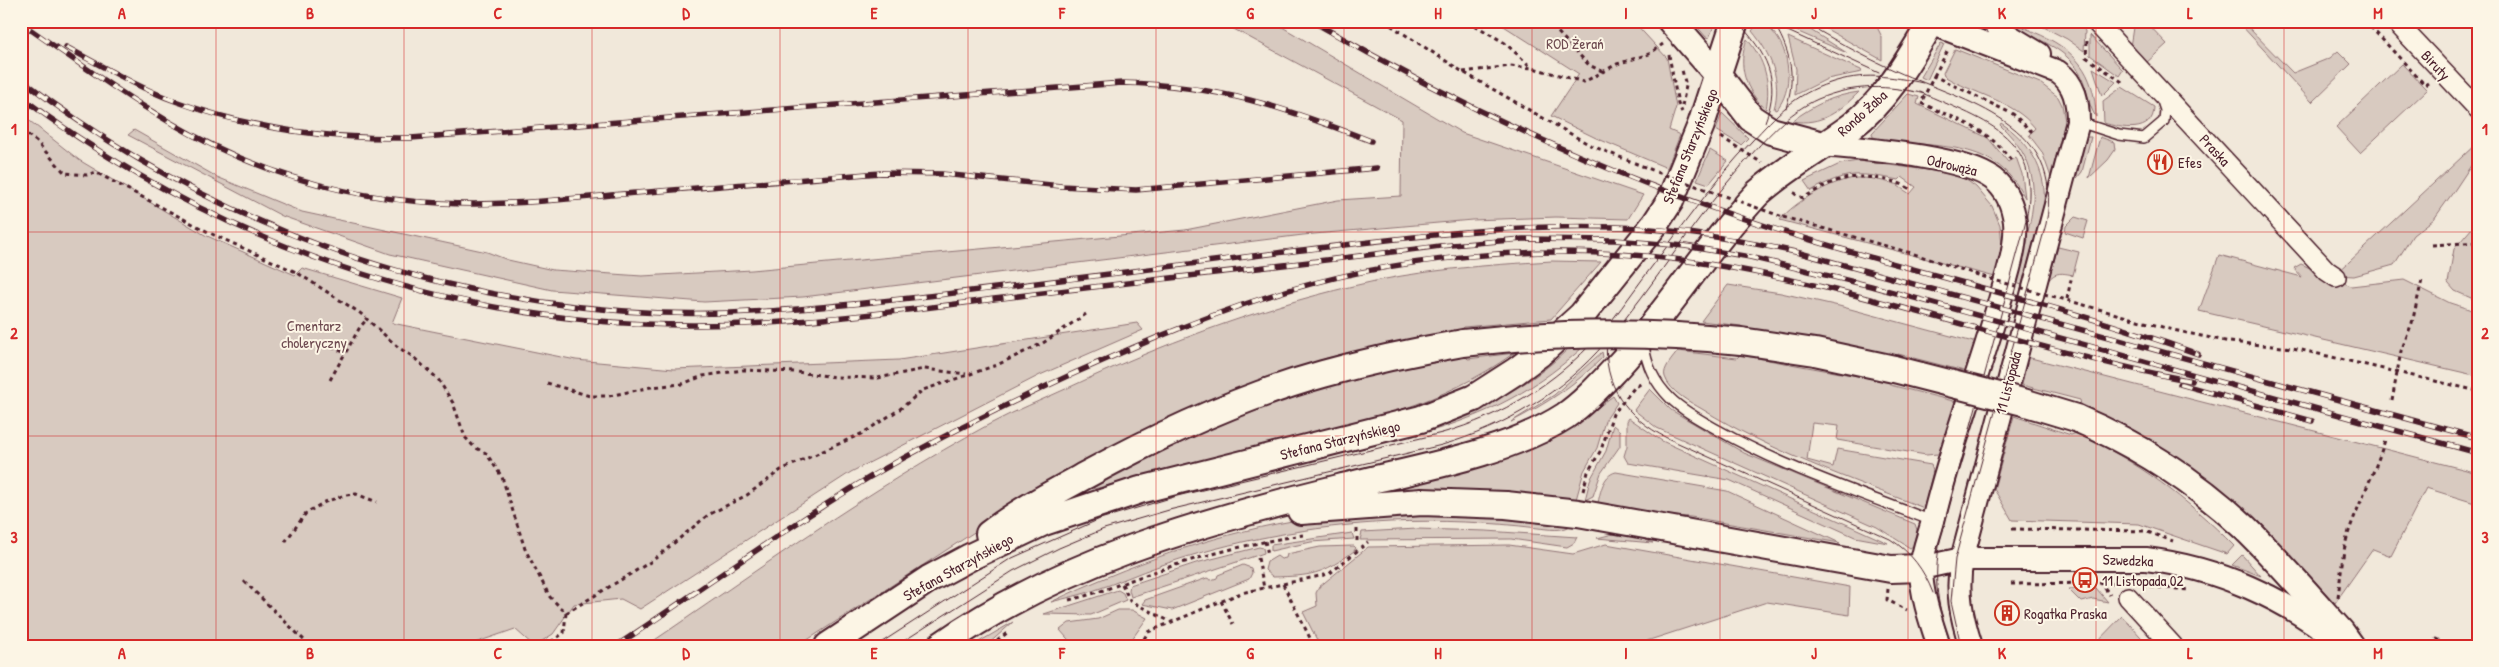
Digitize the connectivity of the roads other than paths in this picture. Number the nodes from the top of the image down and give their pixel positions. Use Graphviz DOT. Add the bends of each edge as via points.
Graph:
graph roads {
  1 [pos="1734,21"];
  2 [pos="1992,21"];
  3 [pos="2095,21"];
  4 [pos="2395,21"];
  5 [pos="1930,22"];
  6 [pos="1664,39"];
  7 [pos="2058,72"];
  8 [pos="1718,74"];
  9 [pos="2158,88"];
  10 [pos="2478,109"];
  11 [pos="2078,122"];
  12 [pos="1823,145"];
  13 [pos="2336,277"];
  14 [pos="1644,338"];
  15 [pos="1987,346"];
  16 [pos="1221,519"];
  17 [pos="1932,522"];
  18 [pos="1962,559"];
  19 [pos="1921,568"];
  20 [pos="929,580"];
  21 [pos="2126,593"];
  22 [pos="828,646"];
  23 [pos="940,646"];
  24 [pos="1940,646"];
  25 [pos="1971,646"];
  26 [pos="2173,646"];
  27 [pos="2344,646"];
  28 [pos="2351,646"];
  1 -- 8 [label="main road"];
  2 -- 7 [label="street" via="2001,31 2038,53"];
  3 -- 9 [label="street, Praska"];
  4 -- 10 [label="street, Biruty"];
  5 -- 7 [label="street"];
  5 -- 12 [label="main road, Rondo Żaba" via="1901,73 1879,100 1853,125"];
  6 -- 8 [label="main road, Rondo Żaba"];
  7 -- 11 [label="street" via="2073,88"];
  8 -- 12 [label="main road, Rondo Żaba" via="1738,103 1762,127"];
  8 -- 20 [label="main road, Stefana Starzyńskiego" via="1670,201 1655,224 1582,315 1539,354 1497,384 1450,409 1404,425 1159,485 1076,510 1009,537"];
  9 -- 11 [label="lane" via="2165,110 2164,121 2144,138 2119,135"];
  9 -- 13 [label="street, Praska"];
  11 -- 18 [label="street, 11 Listopada"];
  12 -- 14 [label="main road" via="1758,193"];
  12 -- 15 [label="street, Odrowąża" via="1957,164 1986,174 1998,183 2009,200 2015,232"];
  14 -- 16 [label="main road" via="1583,402 1564,417 1536,431 1478,452"];
  14 -- 17 [label="lane" via="1652,374 1672,400 1687,411 1743,444"];
  15 -- 17 [label="street, 11 Listopada" via="1946,468"];
  16 -- 19 [label="main road" via="1384,504 1506,504 1578,513 1891,569"];
  16 -- 23 [label="main road" via="1085,566 999,610"];
  17 -- 19 [label="street, 11 Listopada"];
  18 -- 19 [label="street, Szwedzka"];
  18 -- 25 [label="street, 11 Listopada" via="1959,601"];
  18 -- 27 [label="street, Szwedzka" via="2146,559 2186,565 2229,579 2281,602"];
  19 -- 24 [label="street, 11 Listopada" via="1928,610"];
  20 -- 22 [label="main road, Stefana Starzyńskiego"];
  20 -- 28 [label="main road, bridge" via="1024,509 1111,461 1198,419 1322,374 1413,352 1538,335 1695,336 1815,352 1894,369 2076,418 2138,448 2197,488 2243,526"];
  21 -- 26 [label="street"];
}
